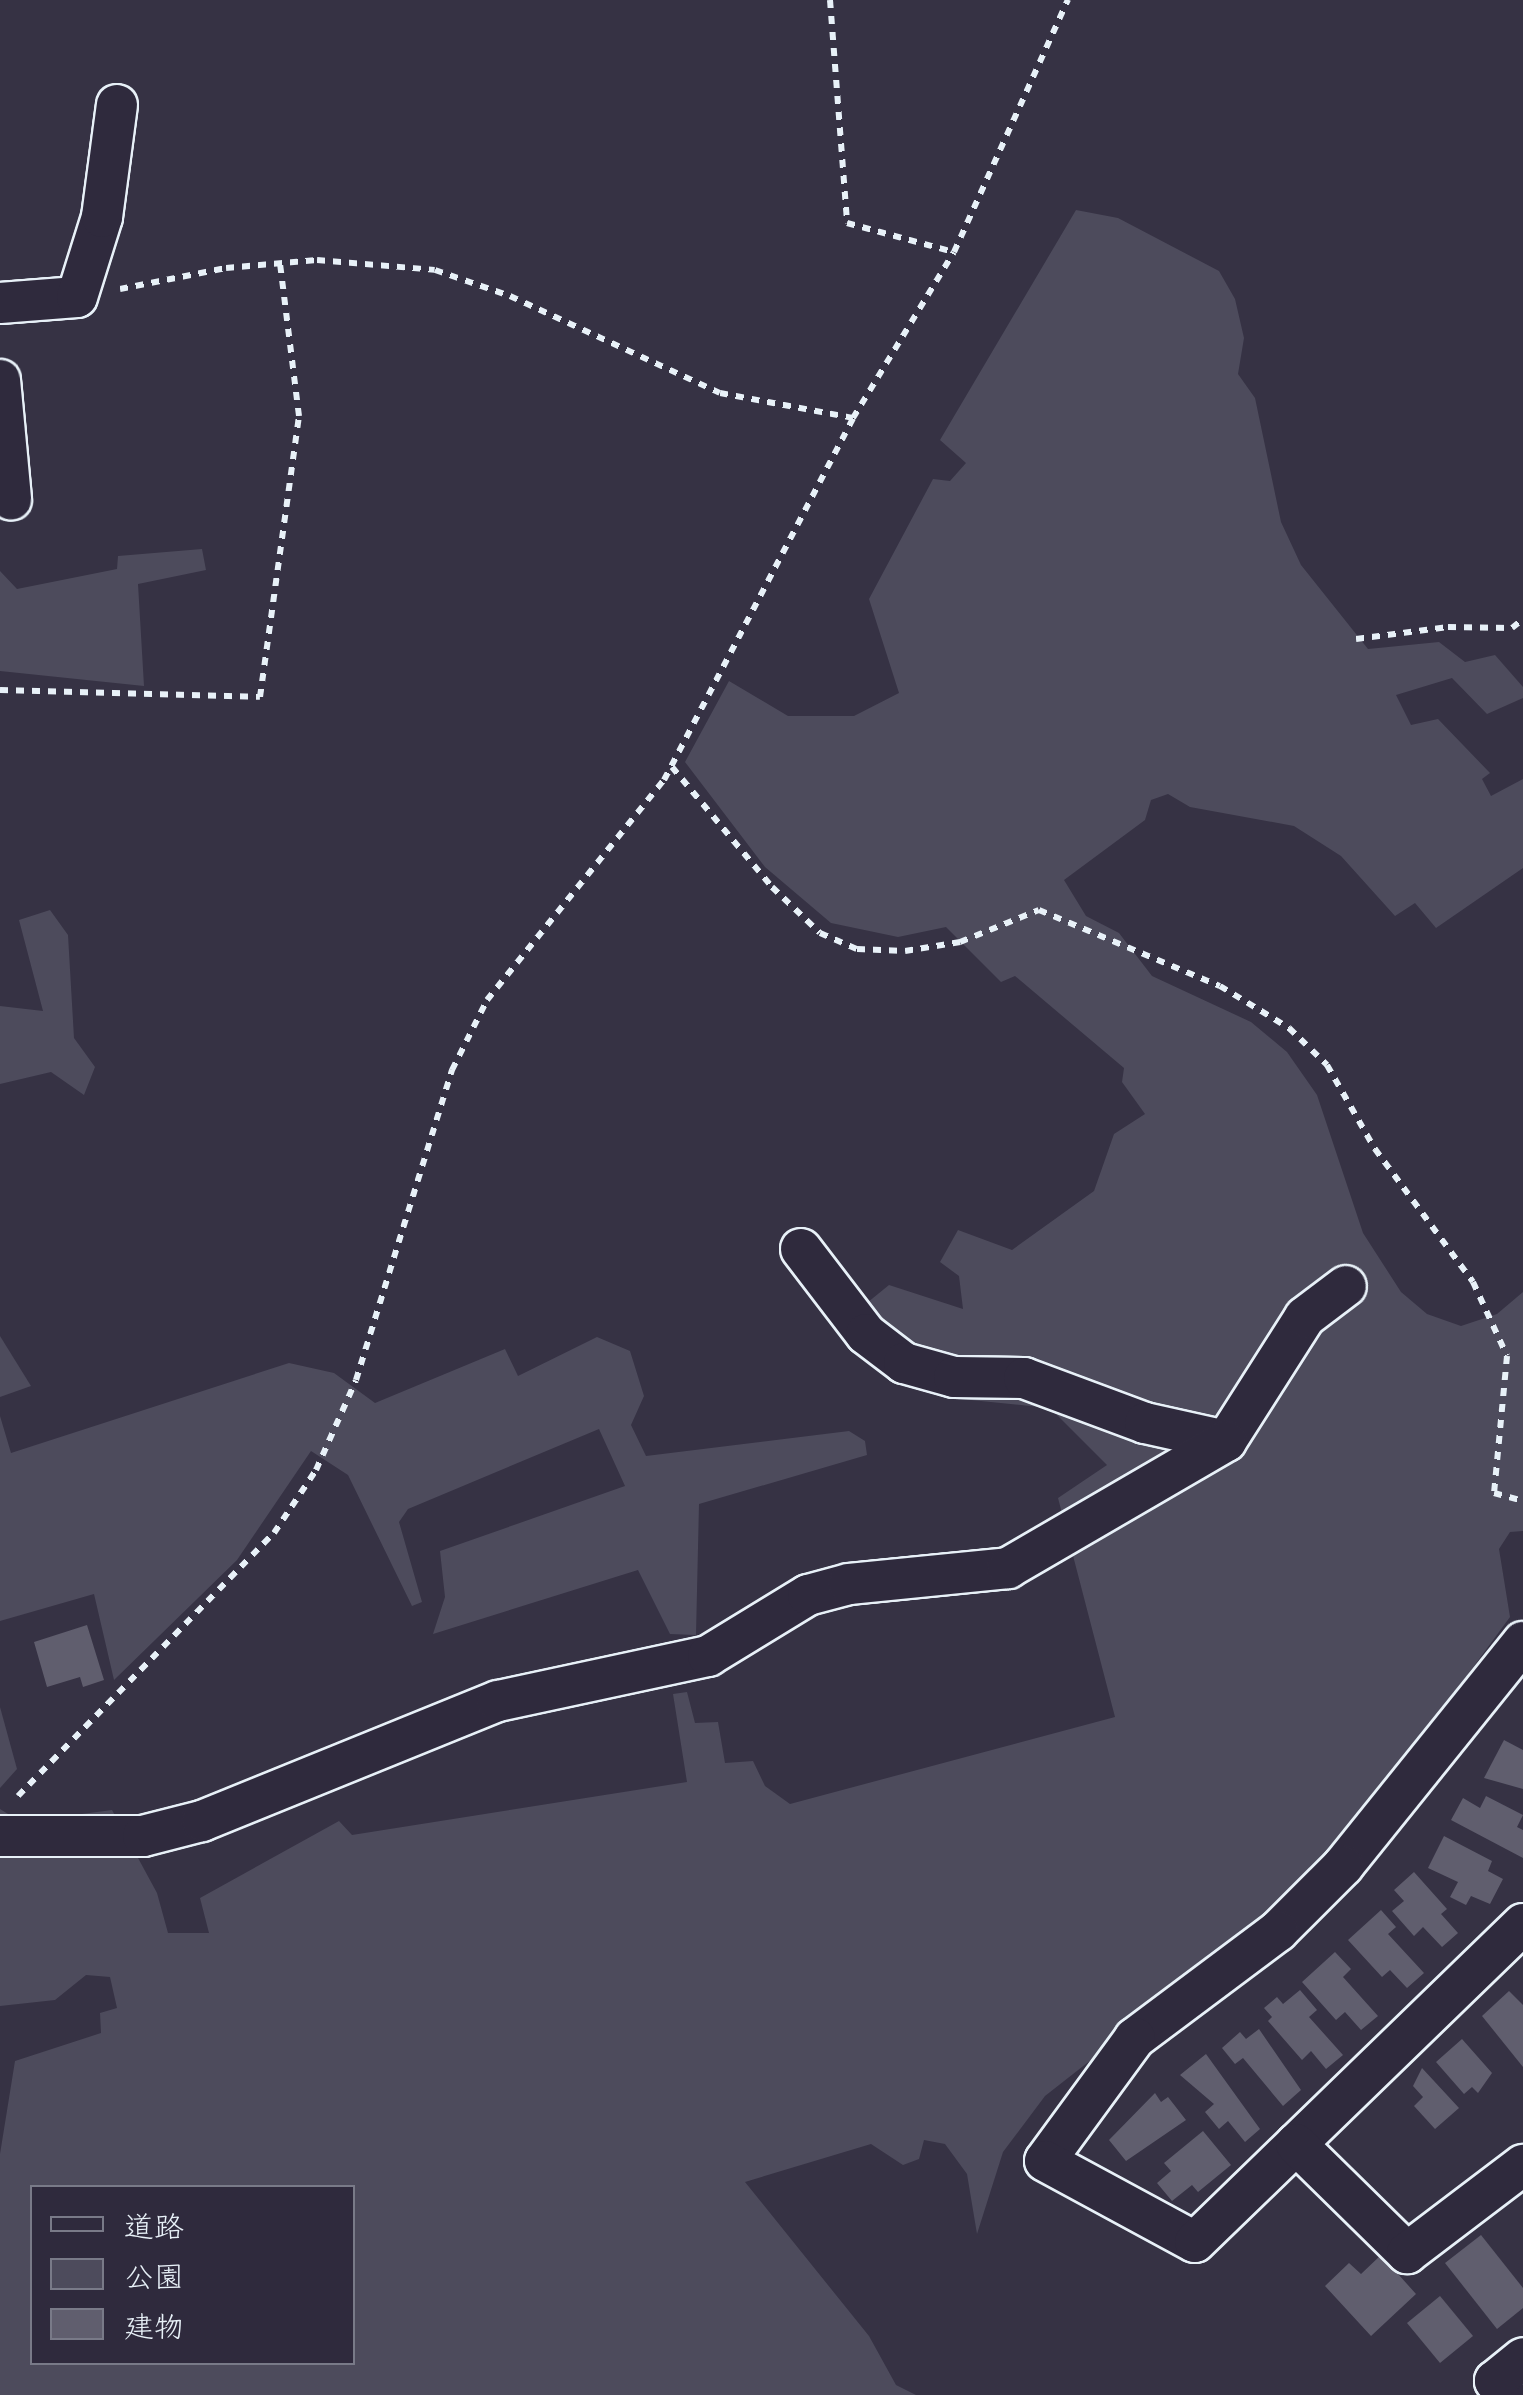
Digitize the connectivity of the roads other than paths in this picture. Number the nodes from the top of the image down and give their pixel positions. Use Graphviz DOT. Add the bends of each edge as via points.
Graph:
graph roads {
  1 [pos="118,105"];
  2 [pos="0,303"];
  3 [pos="0,380"];
  4 [pos="11,499"];
  5 [pos="801,1249"];
  6 [pos="1346,1286"];
  7 [pos="1226,1441"];
  8 [pos="1523,1642"];
  9 [pos="7,1818"];
  10 [pos="1523,1924"];
  11 [pos="1296,2144"];
  12 [pos="1523,2165"];
  13 [pos="1523,2358"];
  14 [pos="1506,2395"];
  1 -- 2 [label="street" via="102,217 77,297"];
  3 -- 4 [label="street"];
  5 -- 7 [label="street" via="866,1334 904,1363 954,1377 1024,1378 1146,1423"];
  6 -- 7 [label="street" via="1306,1317"];
  7 -- 9 [label="street" via="1008,1568 849,1584 808,1595 708,1656 498,1701 202,1821 143,1836"];
  8 -- 11 [label="street" via="1343,1866 1278,1931 1134,2038 1045,2161 1196,2242"];
  10 -- 11 [label="street"];
  11 -- 12 [label="street" via="1407,2253"];
  13 -- 14 [label="street" via="1495,2381"];
}
